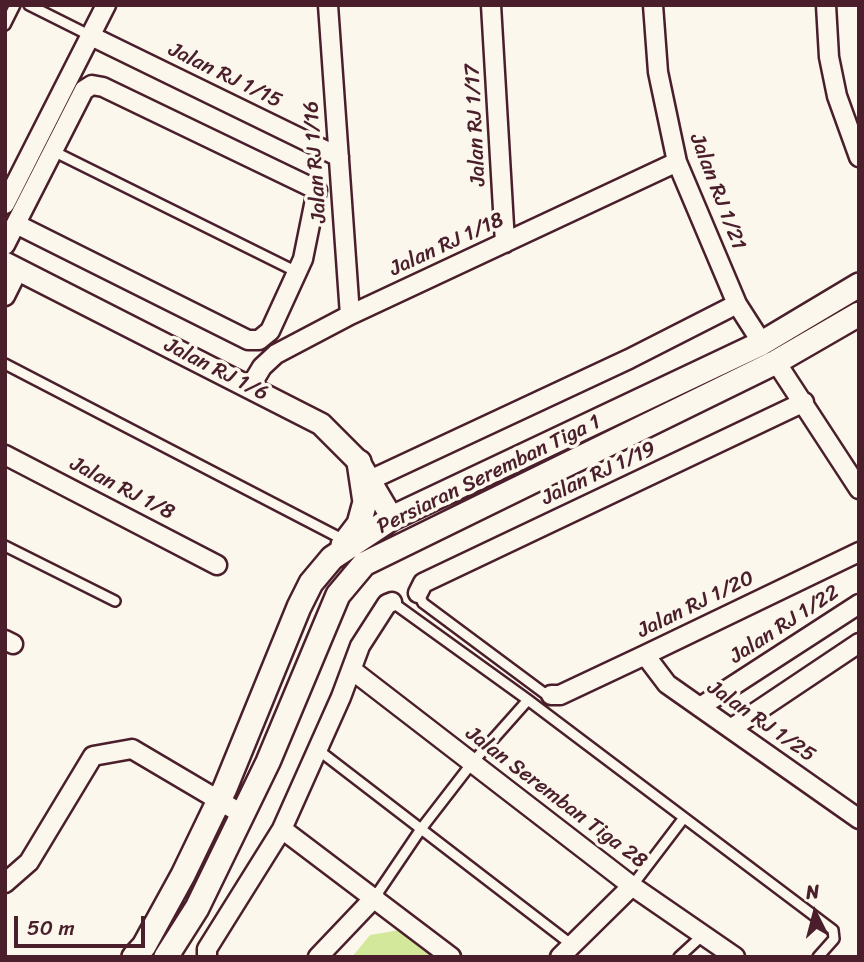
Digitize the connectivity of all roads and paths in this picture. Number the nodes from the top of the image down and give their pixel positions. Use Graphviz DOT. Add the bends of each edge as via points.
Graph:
graph roads {
  1 [pos="15,5"];
  2 [pos="29,5"];
  3 [pos="106,5"];
  4 [pos="328,5"];
  5 [pos="492,5"];
  6 [pos="653,5"];
  7 [pos="826,5"];
  8 [pos="5,24"];
  9 [pos="91,36"];
  10 [pos="53,151"];
  11 [pos="339,157"];
  12 [pos="859,157"];
  13 [pos="677,162"];
  14 [pos="317,190"];
  15 [pos="341,194"];
  16 [pos="5,204"];
  17 [pos="16,224"];
  18 [pos="505,243"];
  19 [pos="5,245"];
  20 [pos="12,266"];
  21 [pos="297,272"];
  22 [pos="859,285"];
  23 [pos="5,296"];
  24 [pos="737,304"];
  25 [pos="859,314"];
  26 [pos="350,315"];
  27 [pos="259,340"];
  28 [pos="769,352"];
  29 [pos="267,361"];
  30 [pos="5,364"];
  31 [pos="250,387"];
  32 [pos="804,402"];
  33 [pos="5,455"];
  34 [pos="365,471"];
  35 [pos="859,489"];
  36 [pos="392,518"];
  37 [pos="404,543"];
  38 [pos="5,546"];
  39 [pos="339,550"];
  40 [pos="859,552"];
  41 [pos="217,565"];
  42 [pos="418,593"];
  43 [pos="115,601"];
  44 [pos="392,602"];
  45 [pos="859,604"];
  46 [pos="859,643"];
  47 [pos="645,655"];
  48 [pos="352,670"];
  49 [pos="551,695"];
  50 [pos="528,701"];
  51 [pos="700,707"];
  52 [pos="732,728"];
  53 [pos="317,749"];
  54 [pos="472,763"];
  55 [pos="218,802"];
  56 [pos="242,814"];
  57 [pos="684,819"];
  58 [pos="859,820"];
  59 [pos="282,829"];
  60 [pos="421,829"];
  61 [pos="5,883"];
  62 [pos="632,886"];
  63 [pos="375,897"];
  64 [pos="704,933"];
  65 [pos="566,951"];
  66 [pos="151,954"];
  67 [pos="207,957"];
  68 [pos="318,957"];
  69 [pos="451,957"];
  70 [pos="679,957"];
  71 [pos="735,957"];
  72 [pos="818,957"];
  1 -- 8 [label="lane"];
  2 -- 9 [label="lane"];
  3 -- 9 [label="street"];
  4 -- 11 [label="street, Jalan RJ 1/16"];
  5 -- 18 [label="street, Jalan RJ 1/17"];
  6 -- 13 [label="street, Jalan RJ 1/21" via="659,72"];
  7 -- 12 [label="street" via="837,96"];
  9 -- 11 [label="street, Jalan RJ 1/15"];
  9 -- 16 [label="street"];
  10 -- 14 [label="street" via="84,90 97,85"];
  10 -- 17 [label="street"];
  10 -- 21 [label="lane"];
  11 -- 15 [label="street, Jalan RJ 1/16"];
  13 -- 18 [label="street, Jalan RJ 1/18"];
  13 -- 24 [label="street, Jalan RJ 1/21"];
  14 -- 15 [label="street"];
  14 -- 21 [label="street" via="310,234"];
  15 -- 26 [label="street, Jalan RJ 1/16"];
  17 -- 19 [label="street"];
  17 -- 27 [label="street" via="248,340"];
  18 -- 26 [label="street, Jalan RJ 1/18"];
  20 -- 23 [label="street"];
  20 -- 31 [label="street, Jalan RJ 1/6"];
  21 -- 27 [label="street" via="270,331"];
  22 -- 28 [label="main road, Persiaran Seremban Tiga 1"];
  24 -- 28 [label="street, Jalan RJ 1/21"];
  24 -- 34 [label="street" via="629,359"];
  25 -- 28 [label="main road, Persiaran Seremban Tiga 1"];
  26 -- 29 [label="street, Jalan RJ 1/18"];
  27 -- 29 [label="street"];
  28 -- 32 [label="street, Jalan RJ 1/21"];
  28 -- 36 [label="main road, Persiaran Seremban Tiga 1"];
  28 -- 37 [label="main road, Persiaran Seremban Tiga 1"];
  29 -- 31 [label="street, Jalan RJ 1/18"];
  30 -- 39 [label="lane"];
  31 -- 34 [label="street, Jalan RJ 1/6" via="321,424"];
  32 -- 35 [label="street, Jalan RJ 1/21"];
  32 -- 42 [label="street, Jalan RJ 1/19" via="423,583"];
  33 -- 41 [label="street, Jalan RJ 1/8"];
  34 -- 36 [label="street, Jalan RJ 1/6"];
  34 -- 39 [label="main road" via="359,524"];
  36 -- 37 [label="main road"];
  36 -- 39 [label="main road, Persiaran Seremban Tiga 1"];
  37 -- 56 [label="main road, Persiaran Seremban Tiga 1" via="364,565 338,594"];
  38 -- 43 [label="lane"];
  39 -- 55 [label="main road, Persiaran Seremban Tiga 1" via="311,583 299,607"];
  40 -- 47 [label="street, Jalan RJ 1/20"];
  42 -- 49 [label="lane" via="423,603"];
  44 -- 48 [label="street" via="360,646"];
  44 -- 50 [label="lane"];
  45 -- 51 [label="street, Jalan RJ 1/22"];
  46 -- 52 [label="street"];
  47 -- 49 [label="street, Jalan RJ 1/20" via="560,695"];
  47 -- 51 [label="street, Jalan RJ 1/25" via="667,684"];
  48 -- 53 [label="street"];
  48 -- 54 [label="street, Jalan Seremban Tiga 28"];
  50 -- 54 [label="lane"];
  50 -- 57 [label="lane"];
  51 -- 52 [label="street, Jalan RJ 1/25"];
  52 -- 58 [label="street, Jalan RJ 1/25"];
  53 -- 59 [label="street"];
  53 -- 60 [label="lane"];
  54 -- 60 [label="lane"];
  54 -- 62 [label="street, Jalan Seremban Tiga 28"];
  55 -- 56 [label="street"];
  55 -- 61 [label="street" via="132,749 93,756 29,862"];
  55 -- 66 [label="main road, Persiaran Seremban Tiga 1"];
  56 -- 66 [label="main road, Persiaran Seremban Tiga 1" via="197,908"];
  57 -- 62 [label="lane"];
  57 -- 72 [label="lane" via="833,930 834,939"];
  59 -- 63 [label="street"];
  59 -- 67 [label="street" via="207,949"];
  60 -- 63 [label="lane"];
  60 -- 65 [label="lane"];
  62 -- 64 [label="street, Jalan Seremban Tiga 28"];
  62 -- 65 [label="street"];
  63 -- 68 [label="street"];
  63 -- 69 [label="street"];
  64 -- 70 [label="lane"];
  64 -- 71 [label="street, Jalan Seremban Tiga 28"];
}
